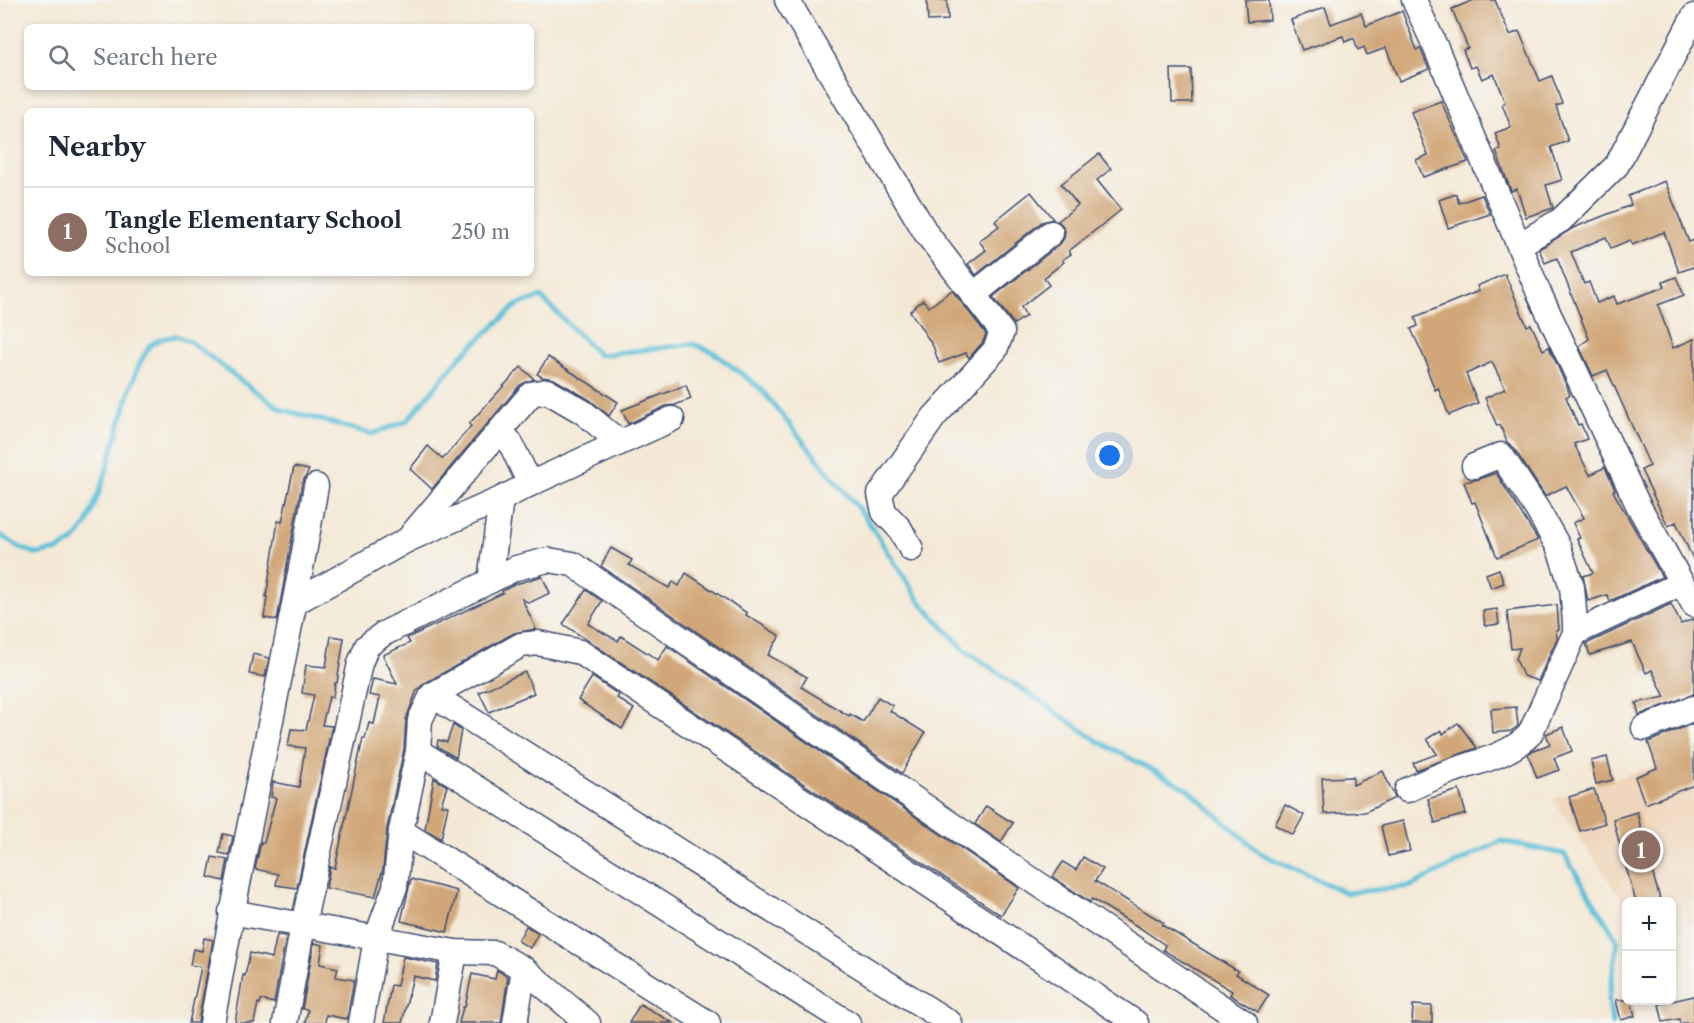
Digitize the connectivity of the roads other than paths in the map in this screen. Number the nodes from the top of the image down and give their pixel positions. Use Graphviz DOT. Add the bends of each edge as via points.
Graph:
graph roads {
  1 [pos="787,0"];
  2 [pos="1414,0"];
  3 [pos="1694,16"];
  4 [pos="1051,233"];
  5 [pos="1519,245"];
  6 [pos="973,296"];
  7 [pos="672,419"];
  8 [pos="501,431"];
  9 [pos="618,442"];
  10 [pos="1473,466"];
  11 [pos="530,484"];
  12 [pos="316,486"];
  13 [pos="501,499"];
  14 [pos="407,540"];
  15 [pos="910,549"];
  16 [pos="490,581"];
  17 [pos="1682,583"];
  18 [pos="296,602"];
  19 [pos="1694,605"];
  20 [pos="1575,633"];
  21 [pos="432,695"];
  22 [pos="1694,708"];
  23 [pos="1644,728"];
  24 [pos="418,752"];
  25 [pos="1407,789"];
  26 [pos="401,831"];
  27 [pos="231,912"];
  28 [pos="303,925"];
  29 [pos="376,939"];
  30 [pos="455,952"];
  31 [pos="524,969"];
  32 [pos="212,1023"];
  33 [pos="285,1023"];
  34 [pos="361,1023"];
  35 [pos="442,1023"];
  36 [pos="515,1023"];
  37 [pos="588,1023"];
  38 [pos="708,1023"];
  39 [pos="848,1023"];
  40 [pos="950,1023"];
  41 [pos="1136,1023"];
  42 [pos="1245,1023"];
  1 -- 6 [label="street" via="926,233"];
  2 -- 5 [label="street"];
  3 -- 5 [label="street" via="1617,165 1561,220"];
  4 -- 6 [label="street"];
  5 -- 17 [label="street" via="1638,505"];
  6 -- 15 [label="street" via="1002,332 995,350 934,417 880,494 884,512 900,529"];
  7 -- 9 [label="street"];
  8 -- 9 [label="street" via="531,394 547,391 583,412"];
  8 -- 11 [label="street"];
  8 -- 14 [label="street"];
  9 -- 11 [label="street"];
  10 -- 20 [label="street" via="1501,455 1537,509 1559,548 1569,577"];
  11 -- 13 [label="street"];
  12 -- 18 [label="street"];
  13 -- 14 [label="street"];
  13 -- 16 [label="street"];
  14 -- 18 [label="street"];
  16 -- 28 [label="street" via="383,634 367,646 360,663"];
  16 -- 42 [label="street" via="516,568 548,560 573,564"];
  17 -- 19 [label="street"];
  17 -- 20 [label="street"];
  18 -- 27 [label="street"];
  20 -- 25 [label="street" via="1530,734 1521,743 1506,753"];
  21 -- 24 [label="street" via="420,720"];
  21 -- 40 [label="street"];
  21 -- 41 [label="street" via="521,645 538,643 580,651"];
  22 -- 23 [label="street"];
  24 -- 26 [label="street"];
  24 -- 39 [label="street"];
  26 -- 29 [label="street" via="395,887"];
  26 -- 38 [label="street"];
  27 -- 28 [label="street"];
  27 -- 32 [label="street"];
  28 -- 29 [label="street"];
  28 -- 33 [label="street"];
  29 -- 30 [label="street"];
  29 -- 34 [label="street"];
  30 -- 31 [label="street" via="495,952"];
  30 -- 35 [label="street"];
  31 -- 36 [label="street"];
  31 -- 37 [label="street"];
}
